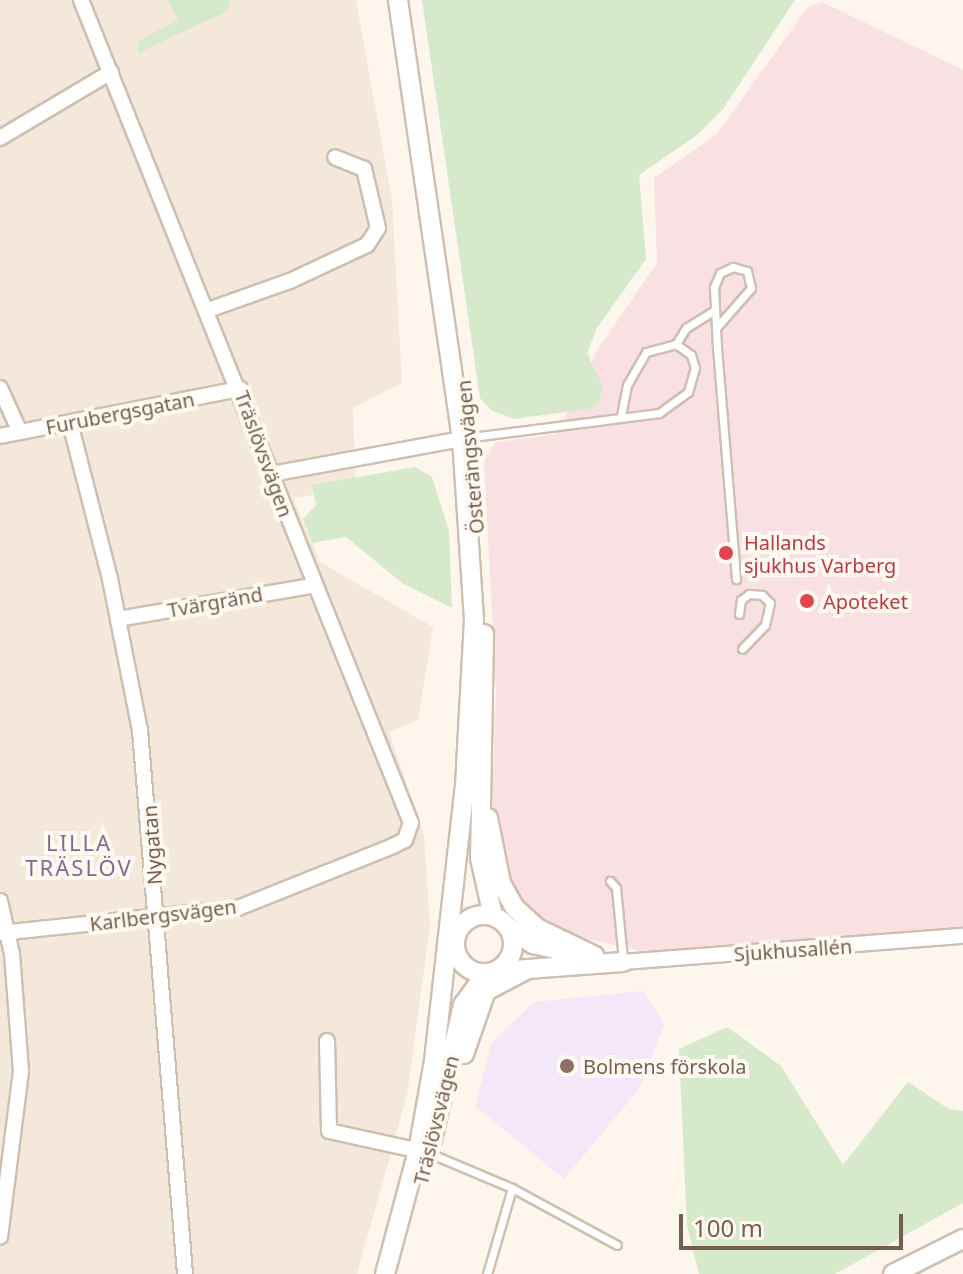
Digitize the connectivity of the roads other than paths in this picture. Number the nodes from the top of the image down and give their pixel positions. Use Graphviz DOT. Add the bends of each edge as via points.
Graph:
graph roads {
  1 [pos="81,0"];
  2 [pos="398,0"];
  3 [pos="407,0"];
  4 [pos="111,72"];
  5 [pos="0,138"];
  6 [pos="335,157"];
  7 [pos="208,310"];
  8 [pos="715,310"];
  9 [pos="716,328"];
  10 [pos="676,344"];
  11 [pos="0,388"];
  12 [pos="240,389"];
  13 [pos="621,416"];
  14 [pos="70,423"];
  15 [pos="20,432"];
  16 [pos="0,436"];
  17 [pos="467,438"];
  18 [pos="271,474"];
  19 [pos="736,579"];
  20 [pos="312,586"];
  21 [pos="739,614"];
  22 [pos="118,619"];
  23 [pos="742,649"];
  24 [pos="465,786"];
  25 [pos="484,795"];
  26 [pos="408,836"];
  27 [pos="610,881"];
  28 [pos="0,901"];
  29 [pos="157,919"];
  30 [pos="500,921"];
  31 [pos="4,932"];
  32 [pos="963,936"];
  33 [pos="457,938"];
  34 [pos="595,956"];
  35 [pos="623,962"];
  36 [pos="445,970"];
  37 [pos="526,970"];
  38 [pos="491,971"];
  39 [pos="440,1009"];
  40 [pos="327,1041"];
  41 [pos="440,1107"];
  42 [pos="423,1152"];
  43 [pos="512,1188"];
  44 [pos="0,1237"];
  45 [pos="963,1239"];
  46 [pos="617,1245"];
  47 [pos="185,1274"];
  48 [pos="385,1274"];
  49 [pos="397,1274"];
  50 [pos="487,1274"];
  51 [pos="893,1274"];
  1 -- 4 [label="street, Träslövsvägen"];
  2 -- 17 [label="street, Österängsvägen"];
  3 -- 17 [label="street, Österängsvägen"];
  4 -- 5 [label="street"];
  4 -- 7 [label="street, Träslövsvägen"];
  6 -- 7 [label="street" via="364,169 377,218 367,245"];
  7 -- 12 [label="street, Träslövsvägen"];
  8 -- 9 [label="lane"];
  8 -- 9 [label="lane" via="714,287 720,273 733,267 747,271 751,288"];
  8 -- 10 [label="lane" via="686,328"];
  9 -- 19 [label="lane"];
  10 -- 13 [label="lane" via="646,352 636,365"];
  10 -- 13 [label="lane" via="691,355 695,368 688,392 659,413"];
  11 -- 15 [label="street"];
  12 -- 14 [label="street, Furubergsgatan"];
  12 -- 18 [label="street, Träslövsvägen"];
  13 -- 17 [label="lane"];
  14 -- 15 [label="street, Furubergsgatan"];
  14 -- 22 [label="street, Nygatan"];
  15 -- 16 [label="street, Furubergsgatan"];
  17 -- 18 [label="street"];
  17 -- 24 [label="street, Österängsvägen" via="474,619"];
  17 -- 25 [label="street, Österängsvägen" via="484,630"];
  18 -- 20 [label="street, Träslövsvägen"];
  20 -- 22 [label="street, Tvärgränd"];
  20 -- 26 [label="street, Träslövsvägen" via="408,811"];
  21 -- 23 [label="lane" via="741,600 749,594 762,595 770,603 765,625"];
  22 -- 29 [label="street, Nygatan" via="148,790"];
  24 -- 33 [label="street, Österängsvägen" via="469,853"];
  24 -- 36 [label="street, Österängsvägen"];
  25 -- 30 [label="street, Österängsvägen" via="480,858"];
  25 -- 34 [label="street" via="501,883 515,908 537,928"];
  26 -- 29 [label="street, Karlbergsvägen" via="238,908"];
  27 -- 35 [label="lane" via="616,888"];
  28 -- 31 [label="street"];
  29 -- 31 [label="street, Karlbergsvägen"];
  29 -- 47 [label="street, Nygatan"];
  30 -- 33 [label="street" via="474,917"];
  30 -- 34 [label="street" via="543,948"];
  30 -- 38 [label="street" via="512,950"];
  31 -- 44 [label="street" via="21,1071"];
  32 -- 35 [label="street, Sjukhusallén"];
  33 -- 36 [label="street, Österängsvägen"];
  33 -- 38 [label="street" via="466,966"];
  34 -- 35 [label="street"];
  35 -- 37 [label="street"];
  36 -- 39 [label="street, Österängsvägen"];
  37 -- 38 [label="street"];
  37 -- 41 [label="street" via="486,991 455,1081"];
  38 -- 41 [label="street, Träslövsvägen" via="463,1005"];
  39 -- 42 [label="street, Träslövsvägen"];
  40 -- 42 [label="street" via="329,1131"];
  41 -- 42 [label="street, Träslövsvägen"];
  42 -- 43 [label="lane"];
  42 -- 48 [label="street, Träslövsvägen"];
  42 -- 49 [label="street, Träslövsvägen"];
  43 -- 46 [label="lane"];
  43 -- 50 [label="lane"];
  45 -- 51 [label="street"];
}
